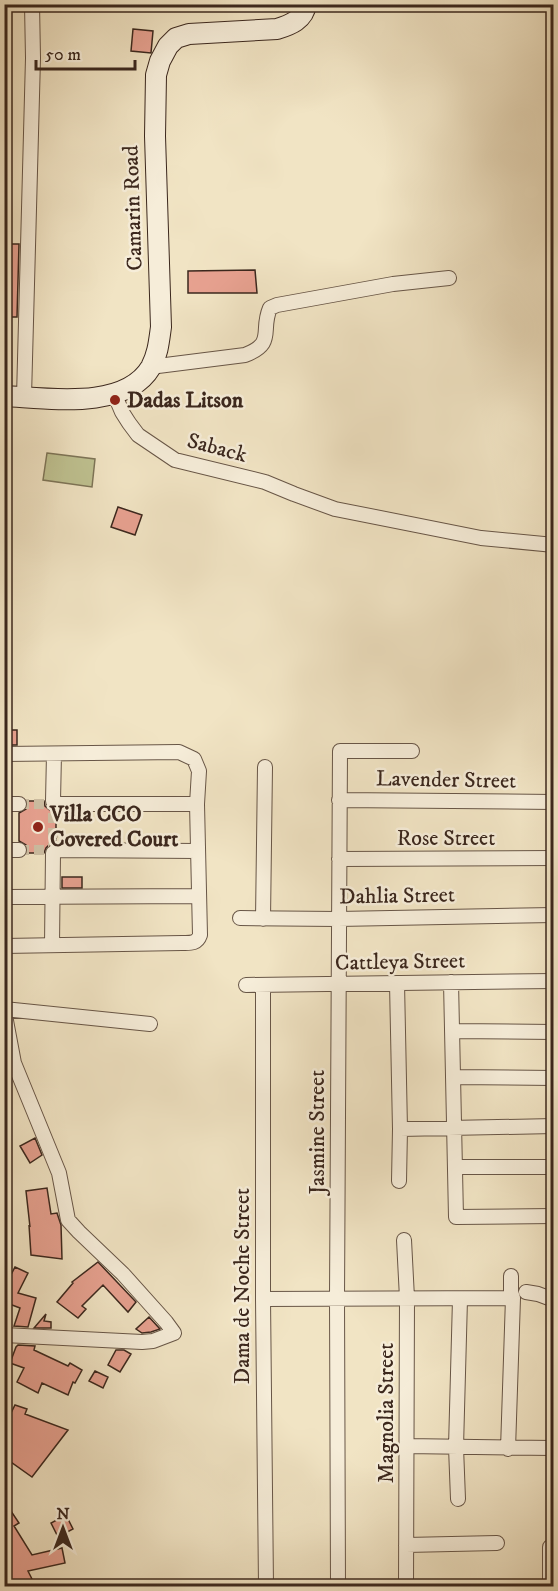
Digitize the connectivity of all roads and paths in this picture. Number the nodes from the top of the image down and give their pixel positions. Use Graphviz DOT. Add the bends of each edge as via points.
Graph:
graph roads {
  1 [pos="32,4"];
  2 [pos="306,4"];
  3 [pos="448,278"];
  4 [pos="150,367"];
  5 [pos="114,393"];
  6 [pos="14,397"];
  7 [pos="554,545"];
  8 [pos="412,751"];
  9 [pos="4,754"];
  10 [pos="54,754"];
  11 [pos="265,767"];
  12 [pos="339,800"];
  13 [pos="554,802"];
  14 [pos="4,804"];
  15 [pos="19,804"];
  16 [pos="197,804"];
  17 [pos="4,850"];
  18 [pos="19,850"];
  19 [pos="198,851"];
  20 [pos="554,858"];
  21 [pos="339,859"];
  22 [pos="199,896"];
  23 [pos="4,897"];
  24 [pos="53,897"];
  25 [pos="554,915"];
  26 [pos="240,918"];
  27 [pos="263,919"];
  28 [pos="338,919"];
  29 [pos="52,945"];
  30 [pos="4,946"];
  31 [pos="554,981"];
  32 [pos="451,982"];
  33 [pos="397,983"];
  34 [pos="339,984"];
  35 [pos="246,985"];
  36 [pos="263,985"];
  37 [pos="4,1010"];
  38 [pos="150,1024"];
  39 [pos="452,1031"];
  40 [pos="554,1032"];
  41 [pos="453,1077"];
  42 [pos="554,1078"];
  43 [pos="554,1126"];
  44 [pos="454,1128"];
  45 [pos="400,1129"];
  46 [pos="455,1167"];
  47 [pos="554,1167"];
  48 [pos="399,1181"];
  49 [pos="554,1216"];
  50 [pos="404,1240"];
  51 [pos="511,1275"];
  52 [pos="526,1292"];
  53 [pos="337,1298"];
  54 [pos="407,1298"];
  55 [pos="513,1298"];
  56 [pos="263,1299"];
  57 [pos="460,1299"];
  58 [pos="554,1300"];
  59 [pos="4,1335"];
  60 [pos="406,1446"];
  61 [pos="456,1447"];
  62 [pos="554,1448"];
  63 [pos="508,1449"];
  64 [pos="458,1499"];
  65 [pos="497,1543"];
  66 [pos="406,1545"];
  67 [pos="554,1547"];
  68 [pos="266,1587"];
  69 [pos="338,1587"];
  70 [pos="406,1587"];
  71 [pos="550,1587"];
  1 -- 6 [label="street" via="33,58"];
  2 -- 4 [label="main road, Camarin Road" via="300,18 277,29 176,38 160,62 156,75 155,136 161,327 157,353"];
  3 -- 4 [label="street" via="393,284 270,308 264,344 255,351"];
  4 -- 5 [label="main road, Camarin Road" via="142,379"];
  5 -- 6 [label="main road, Camarin Road" via="81,399"];
  5 -- 7 [label="street, Saback" via="138,435 175,460 265,482 335,509 481,538"];
  8 -- 12 [label="street, Jasmine Street" via="340,751"];
  9 -- 10 [label="street"];
  10 -- 16 [label="street" via="179,752 194,759 199,771"];
  10 -- 16 [label="street" via="54,802"];
  11 -- 27 [label="street"];
  12 -- 13 [label="street, Lavender Street"];
  12 -- 21 [label="street, Jasmine Street"];
  14 -- 15 [label="street"];
  16 -- 19 [label="street"];
  17 -- 18 [label="street"];
  19 -- 22 [label="street"];
  19 -- 24 [label="street" via="54,852"];
  20 -- 21 [label="street, Rose Street"];
  21 -- 28 [label="street, Jasmine Street"];
  22 -- 24 [label="street"];
  22 -- 29 [label="street" via="200,935 194,942"];
  23 -- 24 [label="street"];
  24 -- 29 [label="street"];
  25 -- 28 [label="street, Dahlia Street"];
  26 -- 27 [label="street, Dahlia Street"];
  27 -- 28 [label="street, Dahlia Street"];
  28 -- 34 [label="street, Jasmine Street"];
  29 -- 30 [label="street"];
  31 -- 32 [label="street, Cattleya Street"];
  32 -- 33 [label="street, Cattleya Street"];
  32 -- 39 [label="street"];
  33 -- 34 [label="street, Cattleya Street"];
  33 -- 45 [label="street"];
  34 -- 36 [label="street, Cattleya Street"];
  34 -- 53 [label="street, Jasmine Street"];
  35 -- 36 [label="street, Cattleya Street"];
  36 -- 56 [label="street, Dama de Noche Street"];
  37 -- 38 [label="street"];
  37 -- 59 [label="street" via="14,1063 59,1173 68,1220 123,1274 174,1333 142,1342"];
  39 -- 40 [label="street"];
  39 -- 41 [label="street"];
  41 -- 42 [label="street"];
  41 -- 44 [label="street"];
  43 -- 44 [label="street"];
  44 -- 45 [label="street"];
  44 -- 46 [label="street"];
  45 -- 48 [label="street"];
  46 -- 47 [label="street"];
  46 -- 49 [label="street" via="456,1217"];
  50 -- 54 [label="street, Magnolia Street"];
  51 -- 55 [label="street"];
  52 -- 58 [label="street"];
  53 -- 54 [label="street"];
  53 -- 56 [label="street"];
  53 -- 69 [label="street, Jasmine Street"];
  54 -- 57 [label="street"];
  54 -- 60 [label="street, Magnolia Street"];
  55 -- 57 [label="street"];
  55 -- 63 [label="street"];
  56 -- 68 [label="street, Dama de Noche Street"];
  57 -- 61 [label="street"];
  60 -- 61 [label="street"];
  60 -- 66 [label="street, Magnolia Street"];
  61 -- 63 [label="street"];
  61 -- 64 [label="street"];
  62 -- 63 [label="street"];
  65 -- 66 [label="street"];
  66 -- 70 [label="street, Magnolia Street"];
  67 -- 71 [label="street" via="550,1547"];
}
